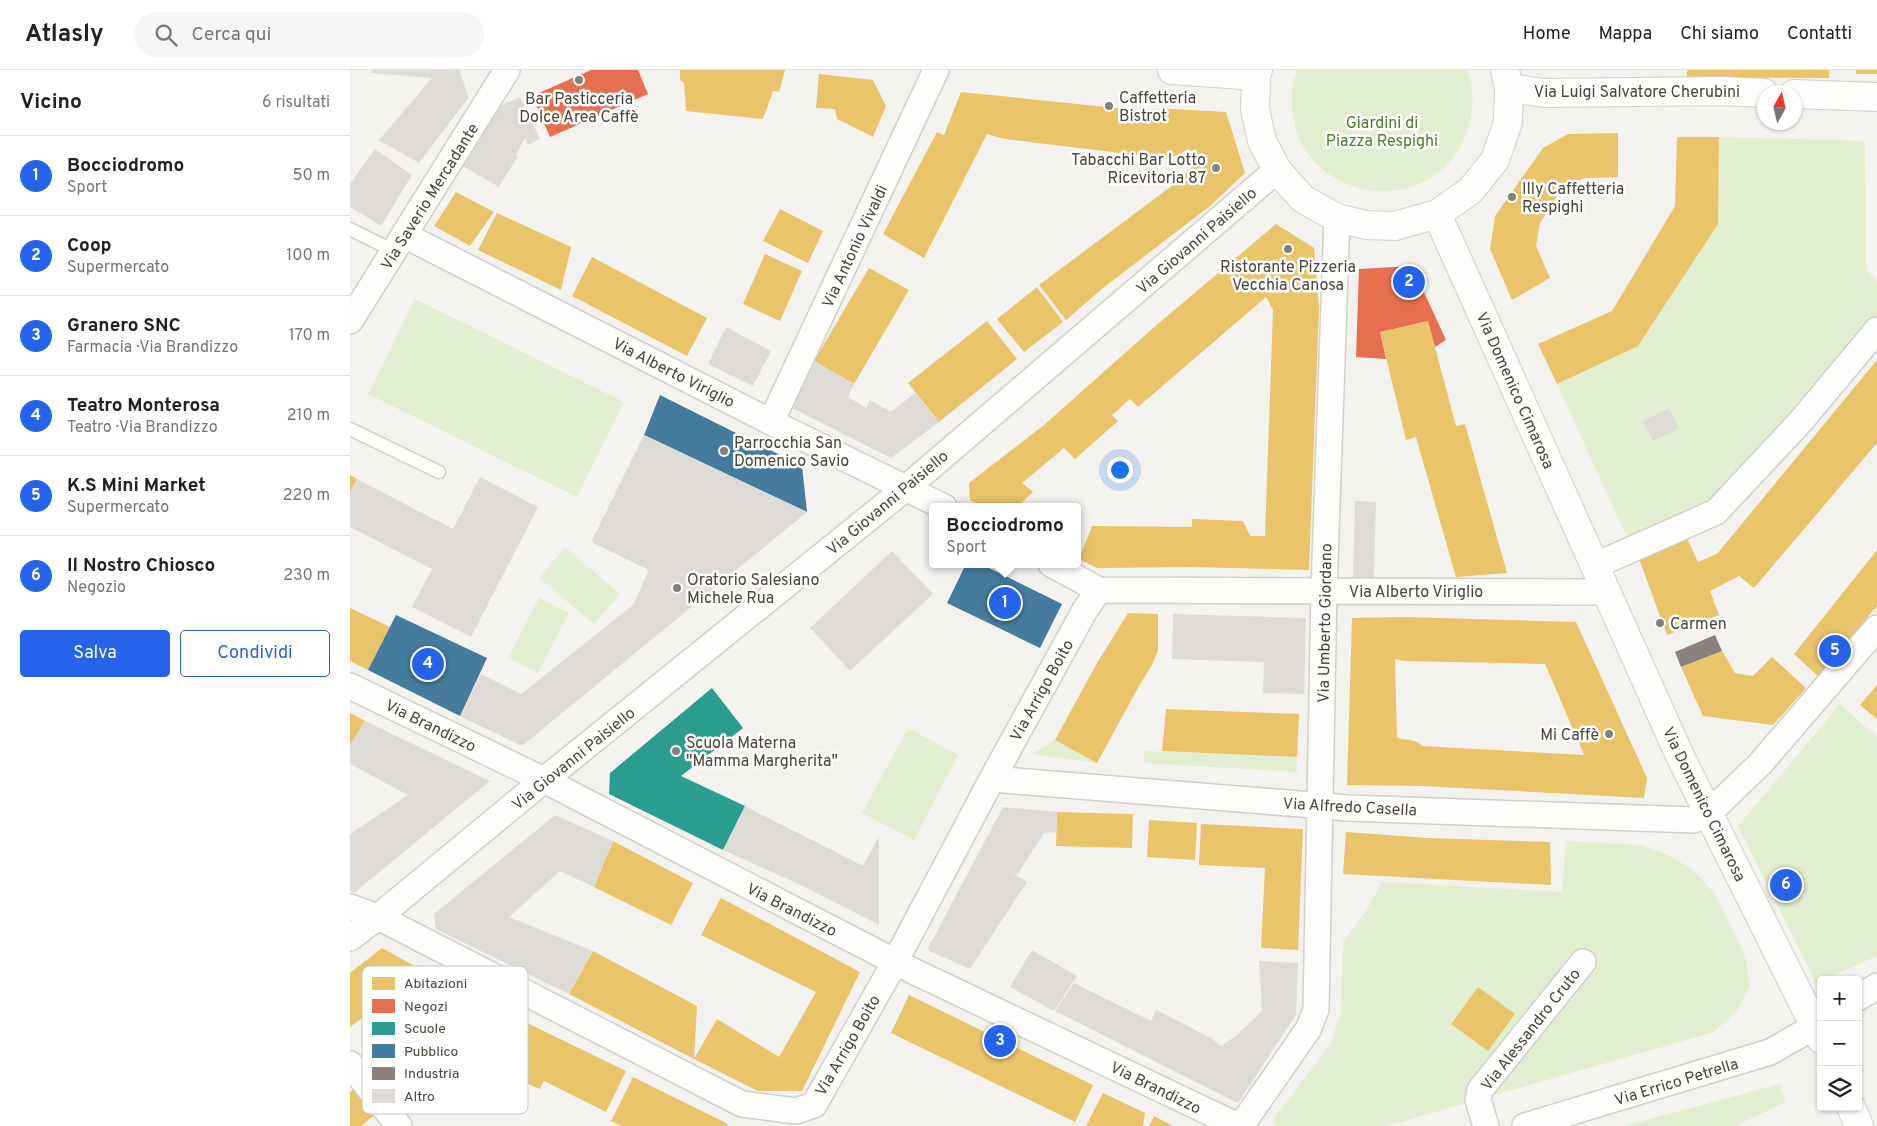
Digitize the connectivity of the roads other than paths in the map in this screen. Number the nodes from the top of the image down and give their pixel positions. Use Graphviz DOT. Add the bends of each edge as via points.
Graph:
graph roads {
  1 [pos="507,70"];
  2 [pos="936,70"];
  3 [pos="1172,70"];
  4 [pos="1257,73"];
  5 [pos="1507,79"];
  6 [pos="1757,92"];
  7 [pos="1802,94"];
  8 [pos="1877,97"];
  9 [pos="1276,170"];
  10 [pos="1437,214"];
  11 [pos="1337,218"];
  12 [pos="350,229"];
  13 [pos="399,243"];
  14 [pos="350,321"];
  15 [pos="1877,330"];
  16 [pos="771,422"];
  17 [pos="350,428"];
  18 [pos="439,472"];
  19 [pos="906,488"];
  20 [pos="936,503"];
  21 [pos="1594,566"];
  22 [pos="1058,568"];
  23 [pos="1099,590"];
  24 [pos="1324,590"];
  25 [pos="1607,592"];
  26 [pos="1877,628"];
  27 [pos="350,686"];
  28 [pos="992,779"];
  29 [pos="544,780"];
  30 [pos="1319,805"];
  31 [pos="1708,814"];
  32 [pos="350,907"];
  33 [pos="378,917"];
  34 [pos="350,938"];
  35 [pos="895,962"];
  36 [pos="1583,962"];
  37 [pos="473,966"];
  38 [pos="528,994"];
  39 [pos="1817,1026"];
  40 [pos="1817,1031"];
  41 [pos="350,1064"];
  42 [pos="362,1079"];
  43 [pos="1853,1111"];
  44 [pos="390,1114"];
  45 [pos="399,1126"];
  46 [pos="1239,1126"];
  47 [pos="1486,1126"];
  48 [pos="1525,1126"];
  49 [pos="1859,1126"];
  1 -- 13 [label="street, Via Saverio Mercadante"];
  2 -- 16 [label="street, Via Antonio Vivaldi"];
  3 -- 4 [label="street"];
  4 -- 9 [label="street" via="1255,109 1262,141"];
  5 -- 6 [label="street, Via Luigi Salvatore Cherubini" via="1545,93"];
  5 -- 10 [label="street" via="1508,122 1494,160 1470,191"];
  7 -- 8 [label="street"];
  9 -- 11 [label="street" via="1303,199"];
  9 -- 19 [label="street, Via Giovanni Paisiello"];
  10 -- 11 [label="street" via="1395,226 1366,225"];
  10 -- 21 [label="street, Via Domenico Cimarosa"];
  11 -- 24 [label="street, Via Umberto Giordano"];
  12 -- 13 [label="lane"];
  13 -- 14 [label="street, Via Saverio Mercadante"];
  13 -- 16 [label="street, Via Alberto Viriglio"];
  15 -- 21 [label="street" via="1801,421 1716,512"];
  16 -- 19 [label="street, Via Alberto Viriglio"];
  17 -- 18 [label="lane"];
  19 -- 20 [label="street, Via Alberto Viriglio"];
  19 -- 29 [label="street, Via Giovanni Paisiello"];
  21 -- 25 [label="street, Via Domenico Cimarosa"];
  22 -- 23 [label="street, Via Alberto Viriglio"];
  23 -- 24 [label="street, Via Alberto Viriglio"];
  23 -- 28 [label="street, Via Arrigo Boito"];
  24 -- 25 [label="street, Via Alberto Viriglio"];
  24 -- 30 [label="street, Via Umberto Giordano"];
  25 -- 31 [label="street, Via Domenico Cimarosa"];
  26 -- 31 [label="street" via="1760,764"];
  27 -- 29 [label="street, Via Brandizzo"];
  28 -- 30 [label="street, Via Alfredo Casella"];
  28 -- 35 [label="street, Via Arrigo Boito"];
  29 -- 33 [label="street, Via Giovanni Paisiello"];
  29 -- 35 [label="street, Via Brandizzo"];
  30 -- 31 [label="street, Via Alfredo Casella" via="1694,820"];
  30 -- 46 [label="street, Via Umberto Giordano" via="1316,1009 1309,1028"];
  31 -- 39 [label="street, Via Domenico Cimarosa"];
  32 -- 33 [label="street, Via Arrigo Boito"];
  33 -- 34 [label="street, Via Giovanni Paisiello"];
  33 -- 37 [label="street, Via Arrigo Boito"];
  35 -- 38 [label="street, Via Arrigo Boito" via="814,1105 796,1111 742,1104"];
  35 -- 46 [label="street, Via Brandizzo"];
  36 -- 47 [label="street, Via Alessandro Cruto" via="1480,1090 1478,1100"];
  40 -- 48 [label="street, Via Errico Petrella" via="1770,1052"];
  41 -- 42 [label="street"];
  43 -- 49 [label="street"];
  44 -- 45 [label="street"];
}
